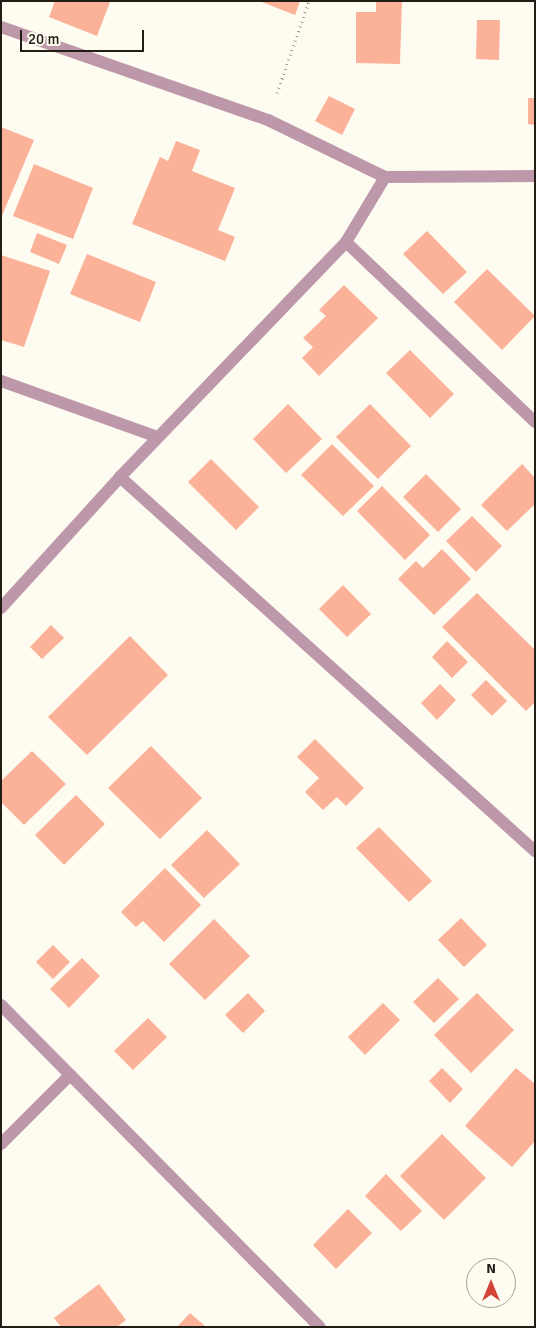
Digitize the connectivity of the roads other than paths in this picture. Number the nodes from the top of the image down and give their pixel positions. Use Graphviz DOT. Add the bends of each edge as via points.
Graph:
graph roads {
  1 [pos="1,26"];
  2 [pos="535,176"];
  3 [pos="385,177"];
  4 [pos="346,242"];
  5 [pos="1,381"];
  6 [pos="535,422"];
  7 [pos="157,438"];
  8 [pos="120,477"];
  9 [pos="1,608"];
  10 [pos="535,850"];
  11 [pos="1,1005"];
  12 [pos="70,1075"];
  13 [pos="1,1144"];
  14 [pos="320,1327"];
  1 -- 3 [label="street" via="268,120"];
  2 -- 3 [label="street"];
  3 -- 4 [label="street"];
  4 -- 6 [label="street"];
  4 -- 7 [label="street"];
  5 -- 7 [label="street"];
  7 -- 8 [label="street"];
  8 -- 9 [label="street"];
  8 -- 10 [label="street"];
  11 -- 12 [label="street"];
  12 -- 13 [label="street"];
  12 -- 14 [label="street"];
}
